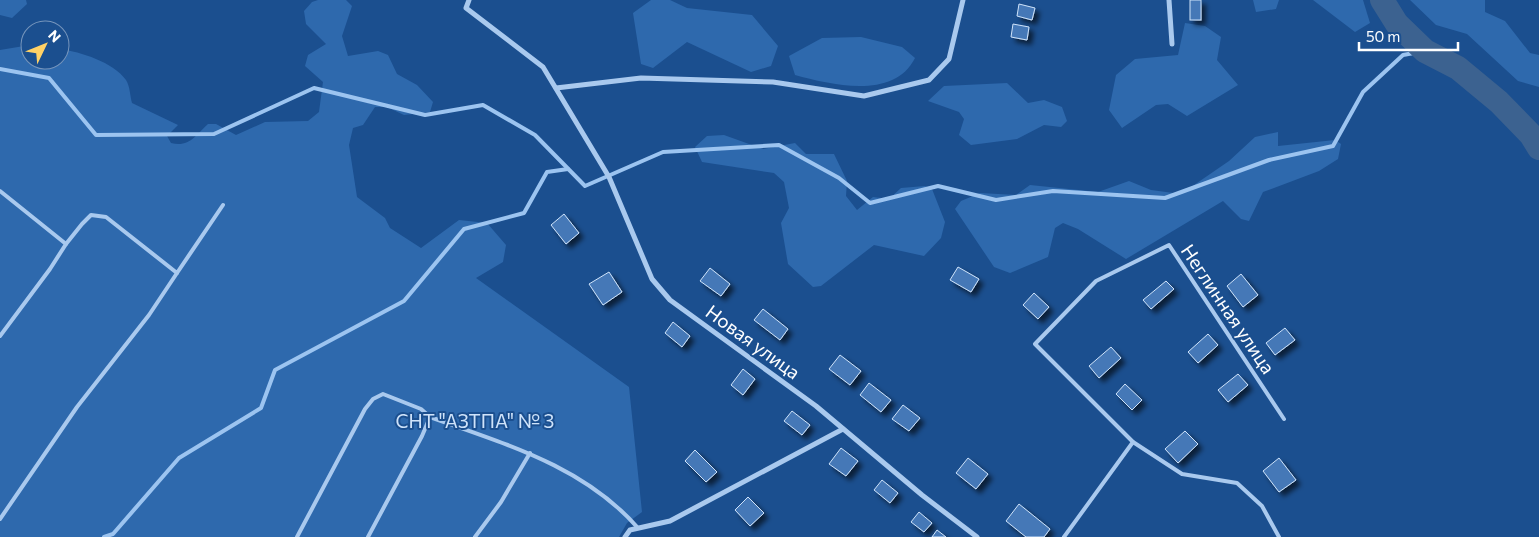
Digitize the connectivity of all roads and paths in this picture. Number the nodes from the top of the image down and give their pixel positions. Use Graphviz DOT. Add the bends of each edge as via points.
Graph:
graph roads {
  1 [pos="469,0"];
  2 [pos="963,0"];
  3 [pos="1169,0"];
  4 [pos="1172,44"];
  5 [pos="556,88"];
  6 [pos="0,191"];
  7 [pos="223,205"];
  8 [pos="66,244"];
  9 [pos="177,273"];
  10 [pos="0,336"];
  11 [pos="430,416"];
  12 [pos="1284,419"];
  13 [pos="843,429"];
  14 [pos="1133,442"];
  15 [pos="530,453"];
  16 [pos="0,519"];
  17 [pos="638,528"];
  18 [pos="297,537"];
  19 [pos="368,537"];
  20 [pos="474,537"];
  21 [pos="625,537"];
  22 [pos="977,537"];
  23 [pos="1064,537"];
  24 [pos="1279,537"];
  1 -- 5 [label="street, Новая улица" via="466,8 543,68"];
  2 -- 5 [label="street" via="949,59 929,80 864,96 773,82 640,78"];
  3 -- 4 [label="street"];
  5 -- 13 [label="street, Новая улица" via="608,177 652,279 670,300"];
  6 -- 8 [label="lane"];
  7 -- 9 [label="lane"];
  8 -- 9 [label="lane" via="92,215 106,217"];
  8 -- 10 [label="lane"];
  9 -- 16 [label="lane" via="149,315 77,407"];
  11 -- 15 [label="lane"];
  11 -- 18 [label="lane" via="421,409 383,394 373,399"];
  11 -- 19 [label="lane"];
  12 -- 14 [label="lane, Неглинная улица" via="1169,245 1096,281 1035,344"];
  13 -- 17 [label="street" via="670,521"];
  13 -- 22 [label="street, Новая улица"];
  14 -- 23 [label="lane"];
  14 -- 24 [label="lane, Неглинная улица" via="1182,474 1237,483 1262,506"];
  15 -- 17 [label="lane" via="573,474 603,495"];
  15 -- 20 [label="lane" via="501,502"];
  17 -- 21 [label="street" via="630,530"];
}
